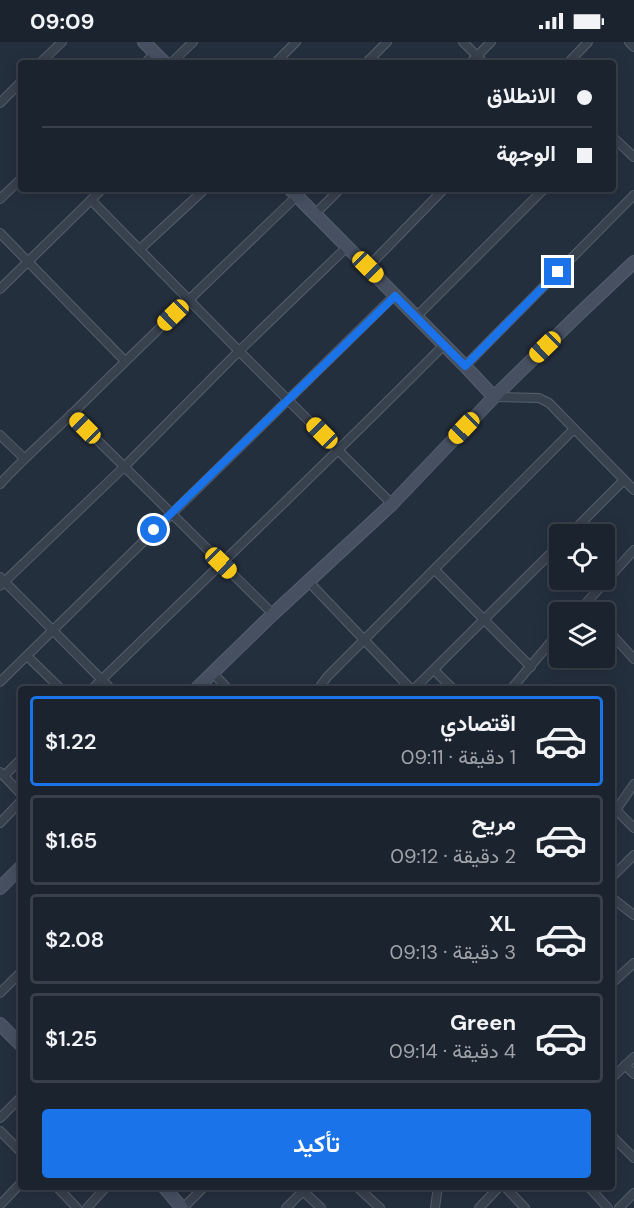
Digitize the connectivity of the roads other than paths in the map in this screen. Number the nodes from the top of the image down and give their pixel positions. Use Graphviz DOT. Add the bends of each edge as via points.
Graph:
graph roads {
  1 [pos="62,42"];
  2 [pos="144,42"];
  3 [pos="192,42"];
  4 [pos="296,42"];
  5 [pos="387,42"];
  6 [pos="463,42"];
  7 [pos="491,42"];
  8 [pos="588,42"];
  9 [pos="629,42"];
  10 [pos="634,46"];
  11 [pos="155,53"];
  12 [pos="477,56"];
  13 [pos="43,60"];
  14 [pos="148,60"];
  15 [pos="162,60"];
  16 [pos="174,60"];
  17 [pos="277,60"];
  18 [pos="369,60"];
  19 [pos="473,60"];
  20 [pos="481,60"];
  21 [pos="571,60"];
  22 [pos="18,85"];
  23 [pos="0,103"];
  24 [pos="616,140"];
  25 [pos="634,157"];
  26 [pos="18,182"];
  27 [pos="99,192"];
  28 [pos="202,192"];
  29 [pos="293,192"];
  30 [pos="337,192"];
  31 [pos="441,192"];
  32 [pos="541,192"];
  33 [pos="634,195"];
  34 [pos="0,198"];
  35 [pos="91,200"];
  36 [pos="315,214"];
  37 [pos="0,233"];
  38 [pos="347,247"];
  39 [pos="140,249"];
  40 [pos="28,261"];
  41 [pos="634,262"];
  42 [pos="368,267"];
  43 [pos="0,289"];
  44 [pos="395,296"];
  45 [pos="189,299"];
  46 [pos="417,317"];
  47 [pos="444,345"];
  48 [pos="239,351"];
  49 [pos="125,361"];
  50 [pos="465,366"];
  51 [pos="494,397"];
  52 [pos="288,400"];
  53 [pos="71,414"];
  54 [pos="574,429"];
  55 [pos="0,435"];
  56 [pos="339,450"];
  57 [pos="24,458"];
  58 [pos="124,467"];
  59 [pos="624,480"];
  60 [pos="0,484"];
  61 [pos="634,490"];
  62 [pos="392,504"];
  63 [pos="172,513"];
  64 [pos="580,524"];
  65 [pos="634,550"];
  66 [pos="549,555"];
  67 [pos="221,563"];
  68 [pos="435,570"];
  69 [pos="308,581"];
  70 [pos="2,582"];
  71 [pos="588,602"];
  72 [pos="273,614"];
  73 [pos="484,620"];
  74 [pos="52,630"];
  75 [pos="615,638"];
  76 [pos="364,641"];
  77 [pos="549,645"];
  78 [pos="27,656"];
  79 [pos="634,659"];
  80 [pos="531,667"];
  81 [pos="434,670"];
  82 [pos="213,673"];
  83 [pos="102,680"];
  84 [pos="0,682"];
  85 [pos="58,686"];
  86 [pos="95,686"];
  87 [pos="108,686"];
  88 [pos="199,686"];
  89 [pos="225,686"];
  90 [pos="320,686"];
  91 [pos="408,686"];
  92 [pos="418,686"];
  93 [pos="450,686"];
  94 [pos="514,686"];
  95 [pos="18,761"];
  96 [pos="2,773"];
  97 [pos="634,784"];
  98 [pos="18,791"];
  99 [pos="18,804"];
  100 [pos="615,807"];
  101 [pos="615,809"];
  102 [pos="0,823"];
  103 [pos="634,828"];
  104 [pos="634,855"];
  105 [pos="18,870"];
  106 [pos="615,873"];
  107 [pos="0,888"];
  108 [pos="615,900"];
  109 [pos="634,915"];
  110 [pos="634,963"];
  111 [pos="18,975"];
  112 [pos="615,980"];
  113 [pos="0,993"];
  114 [pos="1,1026"];
  115 [pos="18,1042"];
  116 [pos="634,1057"];
  117 [pos="625,1065"];
  118 [pos="634,1074"];
  119 [pos="615,1075"];
  120 [pos="18,1100"];
  121 [pos="0,1118"];
  122 [pos="0,1131"];
  123 [pos="615,1139"];
  124 [pos="18,1149"];
  125 [pos="634,1158"];
  126 [pos="18,1186"];
  127 [pos="60,1190"];
  128 [pos="103,1190"];
  129 [pos="167,1190"];
  130 [pos="201,1190"];
  131 [pos="303,1190"];
  132 [pos="305,1190"];
  133 [pos="360,1190"];
  134 [pos="437,1190"];
  135 [pos="498,1190"];
  136 [pos="506,1190"];
  137 [pos="592,1190"];
  138 [pos="634,1193"];
  139 [pos="0,1204"];
  140 [pos="77,1208"];
  141 [pos="87,1208"];
  142 [pos="183,1208"];
  143 [pos="286,1208"];
  144 [pos="321,1208"];
  145 [pos="380,1208"];
  146 [pos="435,1208"];
  147 [pos="479,1208"];
  148 [pos="525,1208"];
  149 [pos="608,1208"];
  150 [pos="619,1208"];
  1 -- 13 [label="street"];
  2 -- 11 [label="street"];
  3 -- 16 [label="street"];
  4 -- 17 [label="street"];
  5 -- 18 [label="street"];
  6 -- 12 [label="street"];
  7 -- 12 [label="street"];
  8 -- 21 [label="street"];
  9 -- 10 [label="street"];
  11 -- 14 [label="street"];
  11 -- 15 [label="street"];
  12 -- 19 [label="street"];
  12 -- 20 [label="street"];
  22 -- 23 [label="street"];
  24 -- 25 [label="street"];
  26 -- 34 [label="street"];
  27 -- 35 [label="street"];
  28 -- 39 [label="street"];
  29 -- 36 [label="street"];
  29 -- 45 [label="street"];
  30 -- 36 [label="street"];
  31 -- 42 [label="street"];
  32 -- 46 [label="street"];
  33 -- 50 [label="street"];
  35 -- 39 [label="street"];
  35 -- 40 [label="street"];
  36 -- 38 [label="street"];
  37 -- 40 [label="street"];
  38 -- 42 [label="street"];
  38 -- 48 [label="street"];
  39 -- 45 [label="street"];
  40 -- 43 [label="street"];
  40 -- 49 [label="street"];
  41 -- 51 [label="street"];
  42 -- 44 [label="street"];
  44 -- 46 [label="street"];
  44 -- 52 [label="street"];
  45 -- 48 [label="street"];
  45 -- 49 [label="street"];
  46 -- 47 [label="street"];
  47 -- 50 [label="street"];
  47 -- 56 [label="street"];
  48 -- 52 [label="street"];
  48 -- 58 [label="street"];
  49 -- 53 [label="street"];
  50 -- 51 [label="street"];
  51 -- 54 [label="street" via="539,398"];
  51 -- 62 [label="street"];
  52 -- 56 [label="street"];
  52 -- 63 [label="street"];
  53 -- 57 [label="street"];
  53 -- 58 [label="street"];
  54 -- 59 [label="street"];
  54 -- 68 [label="street"];
  55 -- 57 [label="street"];
  56 -- 62 [label="street"];
  56 -- 67 [label="street"];
  57 -- 60 [label="street"];
  58 -- 63 [label="street"];
  58 -- 70 [label="street"];
  59 -- 61 [label="street"];
  59 -- 64 [label="street"];
  62 -- 69 [label="street"];
  63 -- 67 [label="street"];
  63 -- 74 [label="street"];
  65 -- 71 [label="street"];
  66 -- 73 [label="street"];
  67 -- 72 [label="street"];
  67 -- 83 [label="street"];
  68 -- 73 [label="street"];
  68 -- 76 [label="street"];
  69 -- 72 [label="street"];
  69 -- 76 [label="street"];
  70 -- 74 [label="street"];
  72 -- 82 [label="street"];
  73 -- 80 [label="street"];
  73 -- 81 [label="street"];
  74 -- 78 [label="street"];
  74 -- 83 [label="street"];
  75 -- 79 [label="street"];
  76 -- 90 [label="street"];
  76 -- 91 [label="street"];
  77 -- 80 [label="street"];
  78 -- 84 [label="street"];
  78 -- 85 [label="street"];
  80 -- 94 [label="street"];
  81 -- 92 [label="street"];
  81 -- 93 [label="street"];
  82 -- 88 [label="street"];
  82 -- 89 [label="street"];
  83 -- 86 [label="street"];
  83 -- 87 [label="street"];
  95 -- 96 [label="street"];
  96 -- 98 [label="street"];
  97 -- 100 [label="street"];
  99 -- 102 [label="street"];
  101 -- 103 [label="street"];
  104 -- 106 [label="street"];
  105 -- 107 [label="street"];
  108 -- 109 [label="street"];
  110 -- 112 [label="street"];
  111 -- 113 [label="street"];
  114 -- 115 [label="street"];
  116 -- 117 [label="street"];
  117 -- 118 [label="street"];
  117 -- 119 [label="street"];
  120 -- 121 [label="street"];
  122 -- 124 [label="street"];
  123 -- 125 [label="street"];
  126 -- 139 [label="street"];
  127 -- 140 [label="street"];
  128 -- 141 [label="street"];
  129 -- 142 [label="street"];
  130 -- 142 [label="street"];
  131 -- 143 [label="street"];
  132 -- 144 [label="street"];
  133 -- 145 [label="street"];
  134 -- 146 [label="street"];
  135 -- 147 [label="street"];
  136 -- 148 [label="street"];
  137 -- 149 [label="street"];
  138 -- 150 [label="street"];
}
